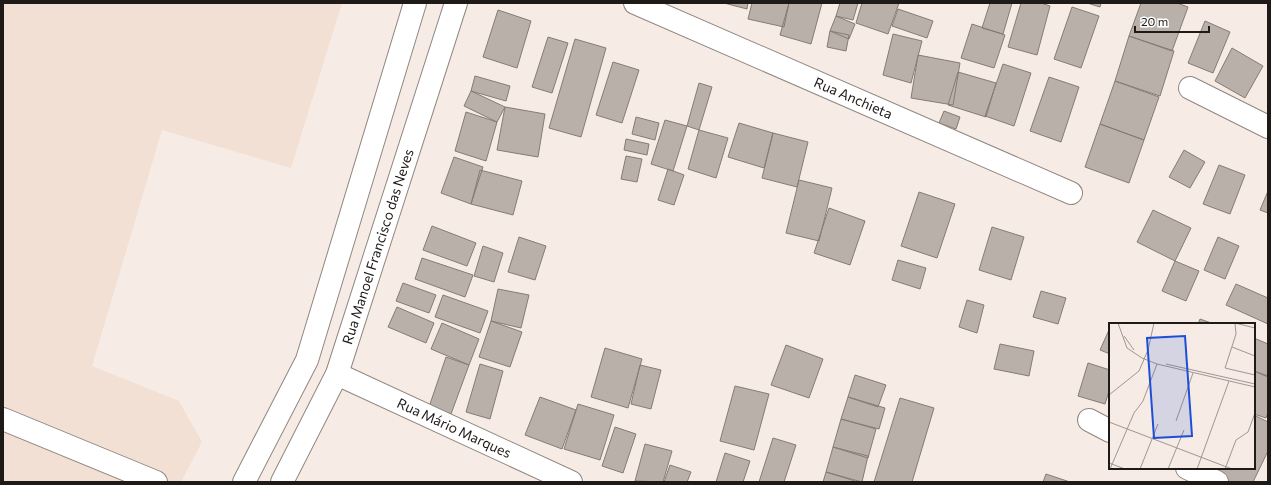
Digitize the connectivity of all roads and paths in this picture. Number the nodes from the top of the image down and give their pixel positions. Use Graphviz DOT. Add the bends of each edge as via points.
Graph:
graph roads {
  1 [pos="415,3"];
  2 [pos="456,3"];
  3 [pos="635,3"];
  4 [pos="1190,88"];
  5 [pos="1268,127"];
  6 [pos="1071,193"];
  7 [pos="337,374"];
  8 [pos="3,419"];
  9 [pos="1088,420"];
  10 [pos="1109,430"];
  11 [pos="1190,469"];
  12 [pos="151,479"];
  13 [pos="244,482"];
  14 [pos="282,482"];
  15 [pos="571,482"];
  16 [pos="1216,482"];
  1 -- 13 [label="street" via="307,360"];
  2 -- 7 [label="street, Rua Manoel Francisco das Neves"];
  3 -- 6 [label="street, Rua Anchieta"];
  4 -- 5 [label="street"];
  7 -- 14 [label="street, Rua Manoel Francisco das Neves"];
  7 -- 15 [label="street, Rua Mário Marques"];
  8 -- 12 [label="street"];
  9 -- 10 [label="street"];
  11 -- 16 [label="street"];
}
